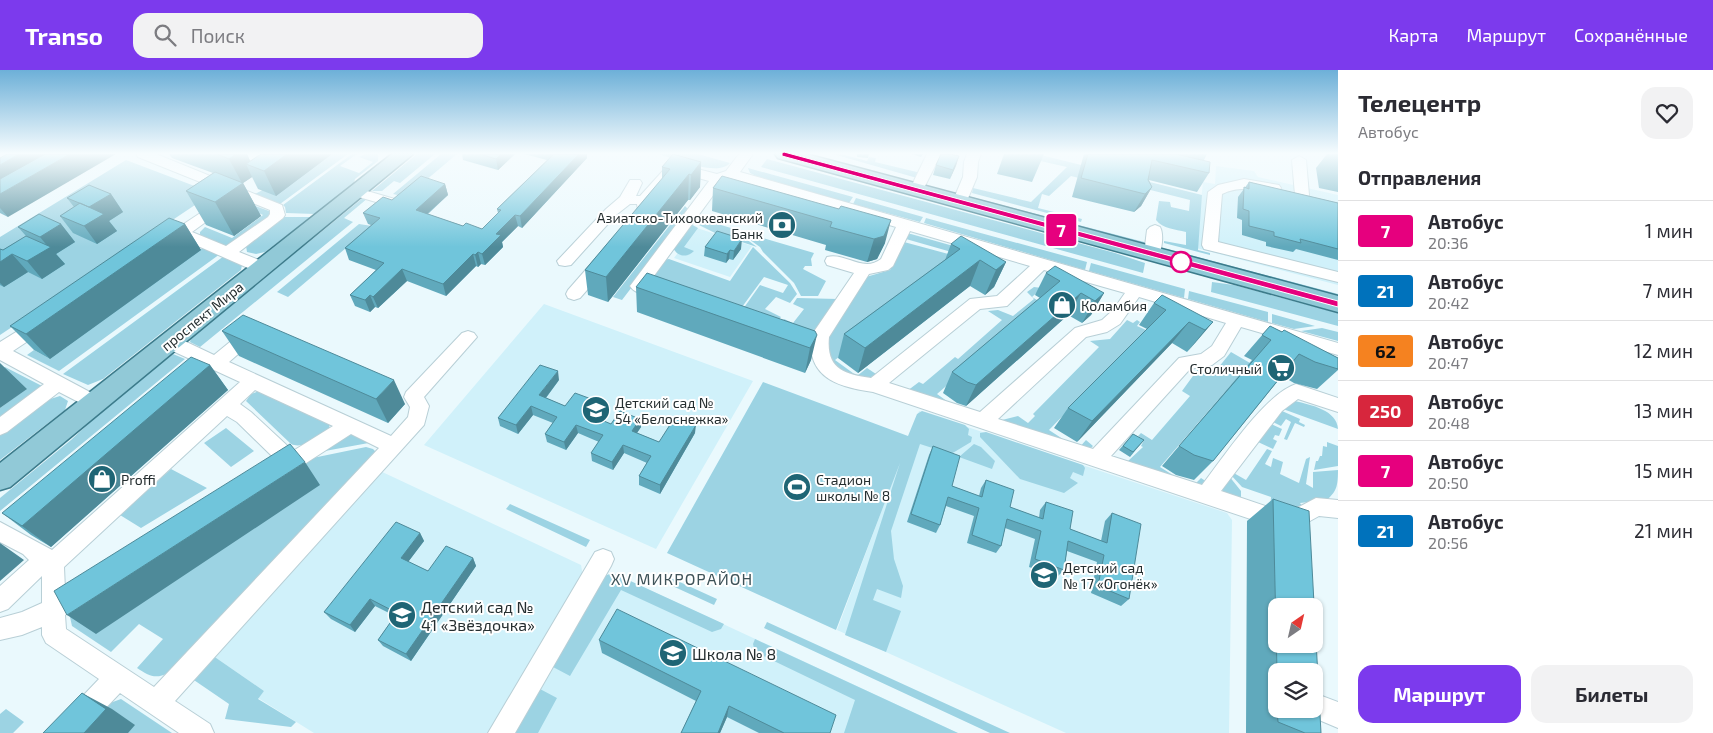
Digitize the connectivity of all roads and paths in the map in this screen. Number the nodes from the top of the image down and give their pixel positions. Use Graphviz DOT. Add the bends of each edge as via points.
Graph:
graph roads {
  1 [pos="210,185"];
  2 [pos="253,185"];
  3 [pos="365,185"];
  4 [pos="634,185"];
  5 [pos="658,185"];
  6 [pos="717,185"];
  7 [pos="758,185"];
  8 [pos="894,185"];
  9 [pos="919,185"];
  10 [pos="967,185"];
  11 [pos="1228,185"];
  12 [pos="1260,185"];
  13 [pos="1301,185"];
  14 [pos="916,191"];
  15 [pos="357,192"];
  16 [pos="1302,195"];
  17 [pos="234,197"];
  18 [pos="1320,199"];
  19 [pos="626,200"];
  20 [pos="644,200"];
  21 [pos="393,203"];
  22 [pos="959,203"];
  23 [pos="905,224"];
  24 [pos="1155,230"];
  25 [pos="180,233"];
  26 [pos="626,234"];
  27 [pos="157,249"];
  28 [pos="613,249"];
  29 [pos="229,252"];
  30 [pos="1152,254"];
  31 [pos="565,261"];
  32 [pos="833,261"];
  33 [pos="1042,264"];
  34 [pos="263,268"];
  35 [pos="864,270"];
  36 [pos="1338,277"];
  37 [pos="1135,290"];
  38 [pos="657,293"];
  39 [pos="574,294"];
  40 [pos="1338,304"];
  41 [pos="54,319"];
  42 [pos="1238,320"];
  43 [pos="273,337"];
  44 [pos="468,337"];
  45 [pos="170,342"];
  46 [pos="0,352"];
  47 [pos="1337,354"];
  48 [pos="216,363"];
  49 [pos="254,380"];
  50 [pos="57,384"];
  51 [pos="874,385"];
  52 [pos="94,404"];
  53 [pos="226,405"];
  54 [pos="1338,405"];
  55 [pos="983,421"];
  56 [pos="350,425"];
  57 [pos="0,427"];
  58 [pos="394,446"];
  59 [pos="1096,459"];
  60 [pos="292,462"];
  61 [pos="0,479"];
  62 [pos="258,482"];
  63 [pos="1206,495"];
  64 [pos="1338,509"];
  65 [pos="0,531"];
  66 [pos="39,554"];
  67 [pos="603,559"];
  68 [pos="102,580"];
  69 [pos="0,601"];
  70 [pos="52,611"];
  71 [pos="0,629"];
  72 [pos="118,678"];
  73 [pos="156,702"];
  74 [pos="1323,709"];
  75 [pos="1338,715"];
  76 [pos="1311,718"];
  77 [pos="65,733"];
  78 [pos="201,733"];
  79 [pos="501,733"];
  80 [pos="1312,733"];
  1 -- 17 [label="street"];
  2 -- 17 [label="street"];
  3 -- 15 [label="main road, проспект Мира"];
  4 -- 19 [label="street"];
  5 -- 20 [label="street"];
  6 -- 38 [label="street" via="638,286"];
  7 -- 23 [label="street"];
  8 -- 14 [label="main road"];
  9 -- 14 [label="street"];
  10 -- 22 [label="street"];
  11 -- 36 [label="street" via="1215,192 1210,245"];
  12 -- 16 [label="street"];
  13 -- 16 [label="street"];
  14 -- 22 [label="main road"];
  15 -- 21 [label="street"];
  15 -- 34 [label="main road, проспект Мира"];
  16 -- 18 [label="street"];
  17 -- 25 [label="street"];
  17 -- 29 [label="street" via="273,206 278,211 273,220"];
  19 -- 20 [label="street"];
  19 -- 31 [label="street"];
  20 -- 26 [label="street" via="646,211"];
  22 -- 30 [label="main road"];
  23 -- 33 [label="street"];
  23 -- 35 [label="street" via="887,262"];
  24 -- 30 [label="street"];
  25 -- 27 [label="street"];
  25 -- 29 [label="lane"];
  28 -- 39 [label="street"];
  29 -- 34 [label="street"];
  30 -- 40 [label="main road"];
  32 -- 35 [label="street"];
  33 -- 37 [label="street"];
  33 -- 51 [label="street" via="1001,302 976,303"];
  34 -- 45 [label="main road, проспект Мира"];
  35 -- 51 [label="street" via="813,347 822,364 832,373 861,384"];
  37 -- 42 [label="street"];
  37 -- 55 [label="street" via="1115,321 1099,330 1081,332"];
  41 -- 46 [label="street" via="38,325"];
  42 -- 47 [label="street"];
  42 -- 59 [label="street" via="1218,351 1206,360 1185,362"];
  43 -- 48 [label="street" via="256,330"];
  44 -- 58 [label="lane" via="404,393 420,406 417,420"];
  45 -- 48 [label="lane"];
  45 -- 52 [label="main road, проспект Мира"];
  46 -- 50 [label="street"];
  48 -- 49 [label="lane"];
  49 -- 53 [label="street"];
  49 -- 56 [label="street"];
  50 -- 52 [label="street"];
  50 -- 57 [label="street"];
  51 -- 55 [label="street"];
  52 -- 61 [label="main road, проспект Мира"];
  53 -- 60 [label="street" via="244,417"];
  53 -- 66 [label="street"];
  54 -- 63 [label="street" via="1296,391 1275,406"];
  55 -- 59 [label="street"];
  56 -- 58 [label="street"];
  56 -- 60 [label="street"];
  58 -- 73 [label="lane"];
  59 -- 63 [label="street"];
  60 -- 62 [label="street"];
  63 -- 64 [label="street" via="1302,525 1316,507"];
  65 -- 66 [label="street"];
  66 -- 69 [label="street"];
  66 -- 70 [label="street"];
  67 -- 79 [label="street"];
  68 -- 70 [label="street"];
  70 -- 71 [label="street" via="12,628"];
  70 -- 72 [label="street" via="54,636"];
  72 -- 73 [label="street"];
  72 -- 77 [label="street"];
  73 -- 78 [label="street"];
  74 -- 75 [label="street"];
  76 -- 80 [label="street"];
}
